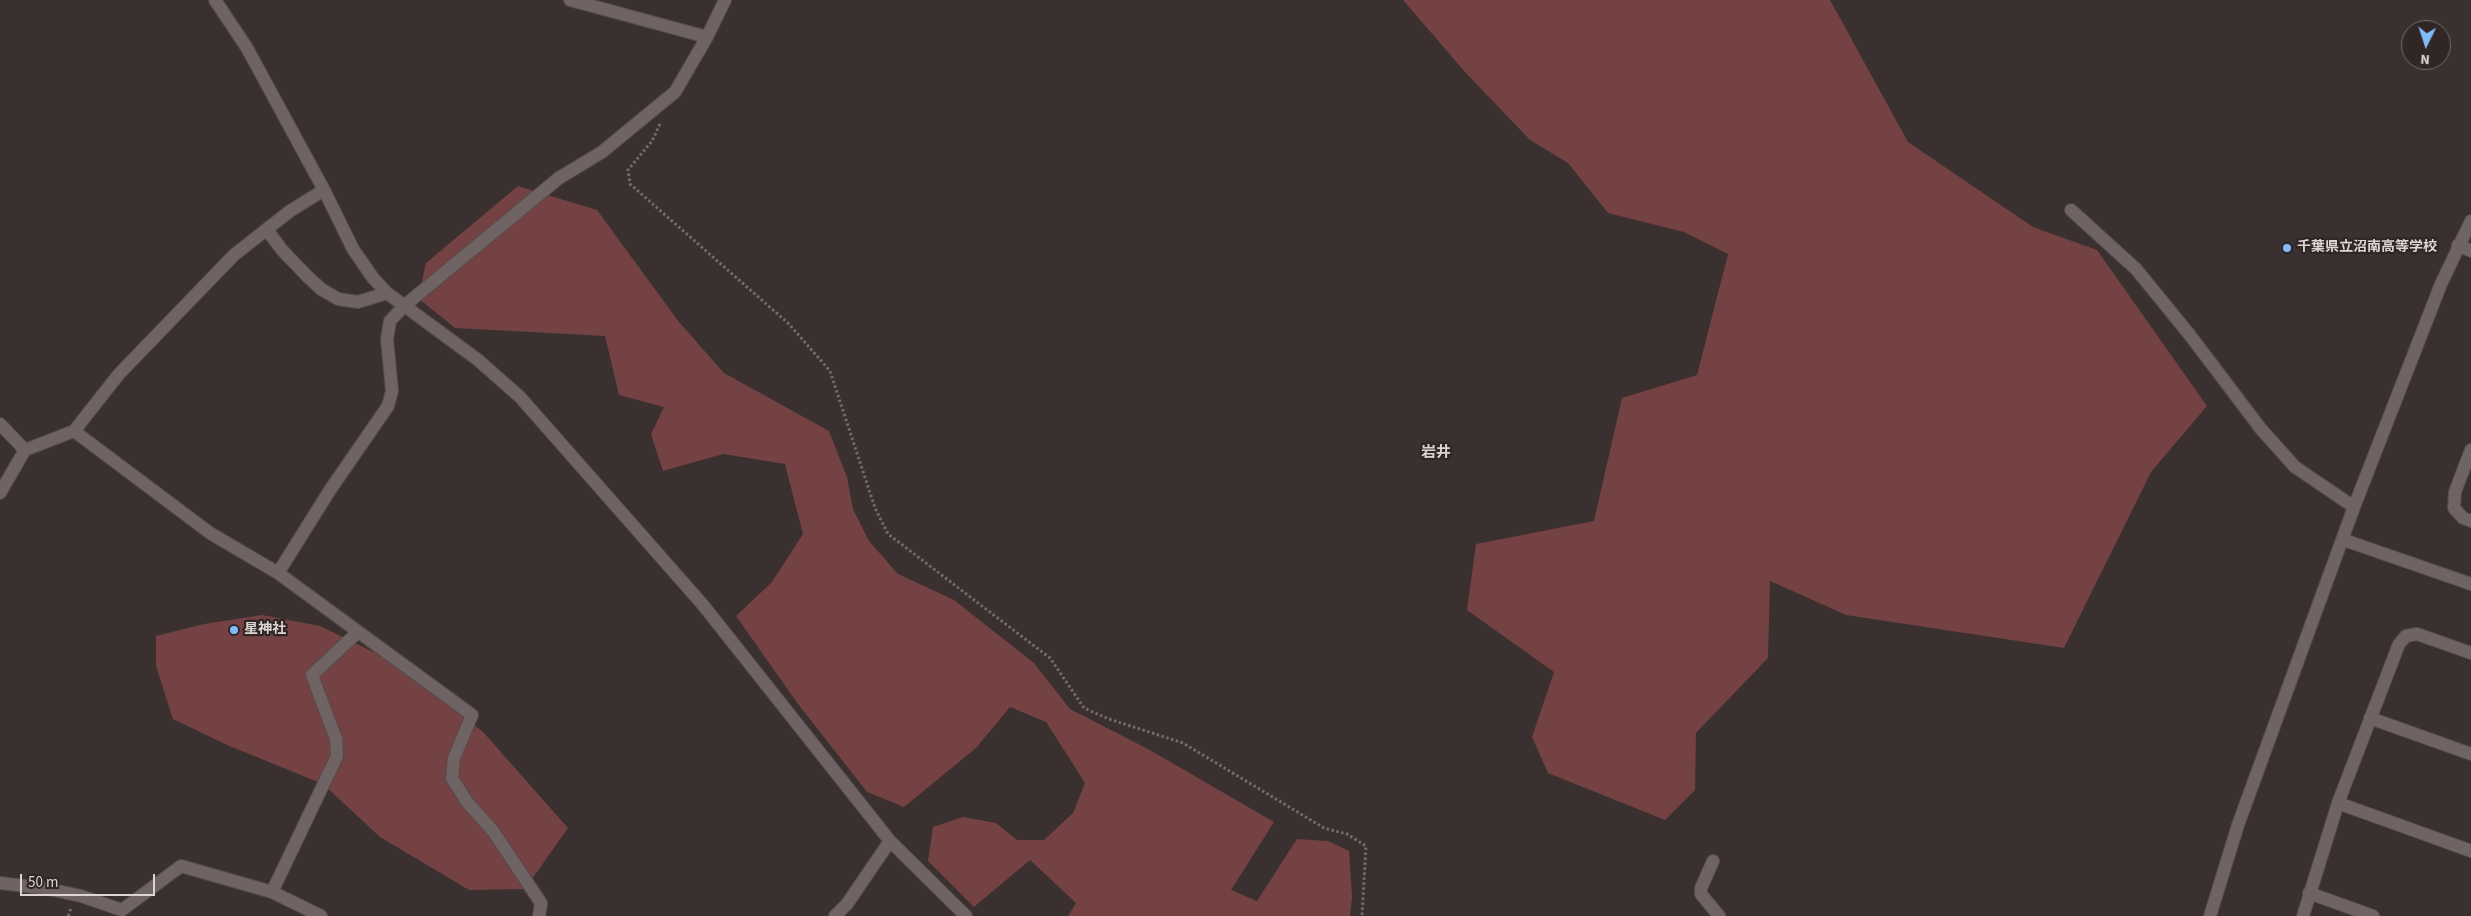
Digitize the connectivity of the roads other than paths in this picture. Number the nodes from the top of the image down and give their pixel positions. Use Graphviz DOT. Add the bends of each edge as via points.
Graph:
graph roads {
  1 [pos="215,0"];
  2 [pos="570,0"];
  3 [pos="724,0"];
  4 [pos="707,37"];
  5 [pos="324,190"];
  6 [pos="2070,210"];
  7 [pos="2471,221"];
  8 [pos="267,230"];
  9 [pos="2458,245"];
  10 [pos="2471,251"];
  11 [pos="387,293"];
  12 [pos="404,306"];
  13 [pos="0,424"];
  14 [pos="74,431"];
  15 [pos="25,450"];
  16 [pos="2471,450"];
  17 [pos="0,493"];
  18 [pos="2354,507"];
  19 [pos="2471,521"];
  20 [pos="2344,540"];
  21 [pos="278,573"];
  22 [pos="2471,584"];
  23 [pos="358,632"];
  24 [pos="2471,652"];
  25 [pos="2370,718"];
  26 [pos="2471,754"];
  27 [pos="2338,803"];
  28 [pos="890,841"];
  29 [pos="2471,851"];
  30 [pos="1713,861"];
  31 [pos="0,883"];
  32 [pos="272,892"];
  33 [pos="2309,893"];
  34 [pos="321,916"];
  35 [pos="539,916"];
  36 [pos="834,916"];
  37 [pos="966,916"];
  38 [pos="1719,916"];
  39 [pos="2210,916"];
  40 [pos="2303,916"];
  41 [pos="2373,916"];
  1 -- 5 [label="street" via="247,48"];
  2 -- 4 [label="street"];
  3 -- 4 [label="street"];
  4 -- 12 [label="street" via="675,92 656,109 602,152 559,178"];
  5 -- 8 [label="street"];
  5 -- 11 [label="street" via="353,249"];
  6 -- 18 [label="street" via="2136,269 2261,429 2295,467"];
  7 -- 9 [label="street"];
  8 -- 11 [label="street" via="307,276 338,299 358,302"];
  8 -- 14 [label="street" via="234,255 201,288 119,374"];
  9 -- 10 [label="street"];
  9 -- 18 [label="street"];
  11 -- 12 [label="street"];
  12 -- 21 [label="street" via="390,321 387,339 392,391 388,406"];
  12 -- 28 [label="street" via="478,360 520,397 703,605"];
  13 -- 15 [label="street"];
  14 -- 15 [label="street"];
  14 -- 21 [label="street" via="210,533"];
  15 -- 17 [label="street"];
  16 -- 19 [label="street" via="2455,492 2454,508"];
  18 -- 20 [label="street"];
  20 -- 22 [label="street"];
  20 -- 39 [label="street" via="2238,825"];
  21 -- 23 [label="street"];
  23 -- 32 [label="street" via="312,675 336,739 337,756"];
  23 -- 35 [label="street" via="472,715 454,758 452,778 467,802 493,831 541,903"];
  24 -- 25 [label="street" via="2417,634 2406,636 2399,644"];
  25 -- 26 [label="street"];
  25 -- 27 [label="street"];
  27 -- 29 [label="street"];
  27 -- 33 [label="street"];
  28 -- 36 [label="street" via="847,904"];
  28 -- 37 [label="street"];
  30 -- 38 [label="street" via="1701,894"];
  31 -- 32 [label="street" via="58,891 122,910 181,866"];
  32 -- 34 [label="street"];
  33 -- 40 [label="street"];
  33 -- 41 [label="street"];
}
